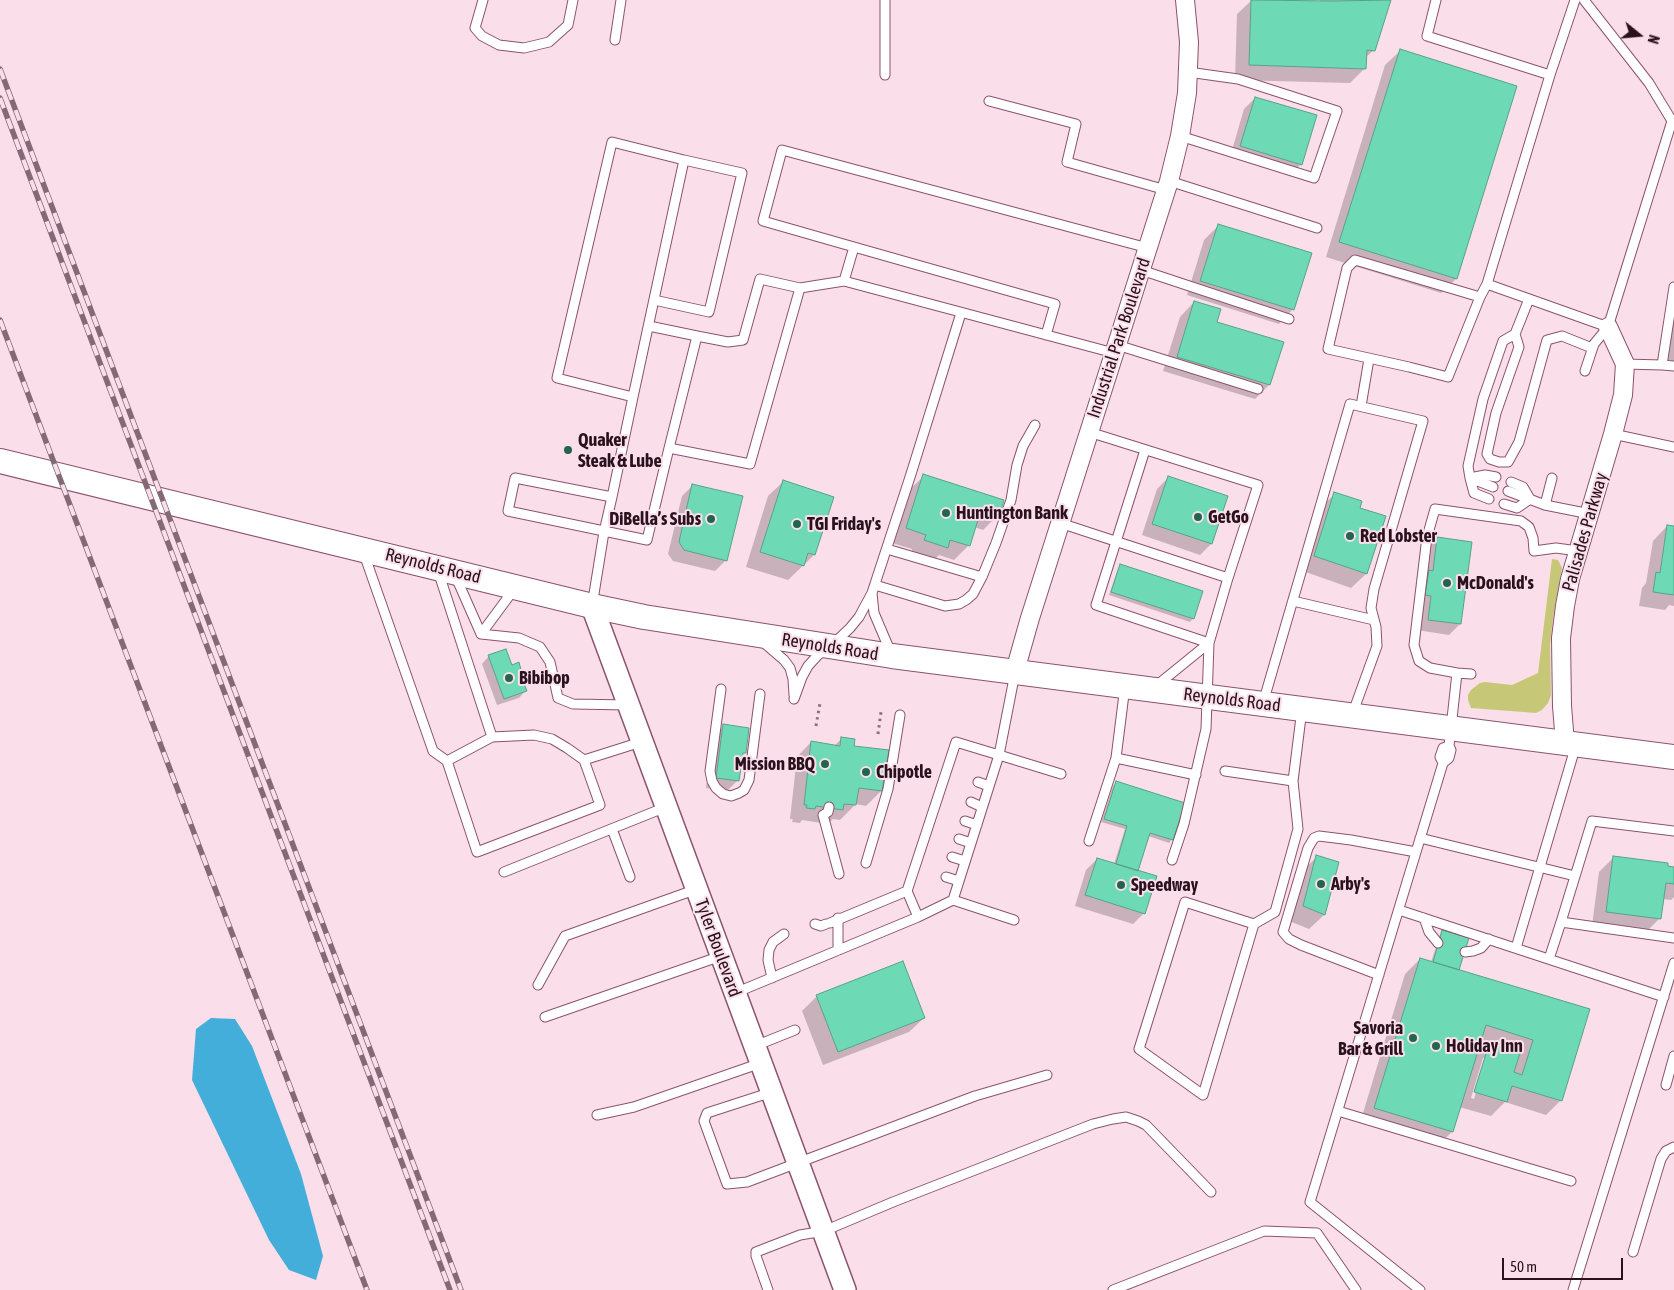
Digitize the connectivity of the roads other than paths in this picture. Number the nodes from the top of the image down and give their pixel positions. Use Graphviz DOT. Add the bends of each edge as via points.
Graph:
graph roads {
  1 [pos="483,0"];
  2 [pos="573,0"];
  3 [pos="621,0"];
  4 [pos="885,0"];
  5 [pos="1185,0"];
  6 [pos="1436,0"];
  7 [pos="1575,0"];
  8 [pos="1584,0"];
  9 [pos="615,40"];
  10 [pos="1188,72"];
  11 [pos="885,75"];
  12 [pos="1550,75"];
  13 [pos="989,101"];
  14 [pos="1180,136"];
  15 [pos="684,160"];
  16 [pos="1168,185"];
  17 [pos="1317,228"];
  18 [pos="854,247"];
  19 [pos="1148,248"];
  20 [pos="1141,270"];
  21 [pos="844,281"];
  22 [pos="1487,284"];
  23 [pos="1674,287"];
  24 [pos="800,288"];
  25 [pos="1480,296"];
  26 [pos="1529,299"];
  27 [pos="654,300"];
  28 [pos="961,313"];
  29 [pos="1289,319"];
  30 [pos="649,326"];
  31 [pos="1608,327"];
  32 [pos="1515,334"];
  33 [pos="1046,335"];
  34 [pos="697,336"];
  35 [pos="1592,348"];
  36 [pos="1116,349"];
  37 [pos="1369,359"];
  38 [pos="1624,364"];
  39 [pos="1662,365"];
  40 [pos="1674,366"];
  41 [pos="1585,371"];
  42 [pos="1258,389"];
  43 [pos="633,397"];
  44 [pos="1361,406"];
  45 [pos="1035,425"];
  46 [pos="1089,432"];
  47 [pos="1614,434"];
  48 [pos="1674,447"];
  49 [pos="669,448"];
  50 [pos="1145,450"];
  51 [pos="0,461"];
  52 [pos="1496,477"];
  53 [pos="1470,478"];
  54 [pos="1552,478"];
  55 [pos="1511,482"];
  56 [pos="1493,487"];
  57 [pos="1508,491"];
  58 [pos="612,497"];
  59 [pos="1489,499"];
  60 [pos="1530,499"];
  61 [pos="1504,504"];
  62 [pos="1545,505"];
  63 [pos="1590,514"];
  64 [pos="1060,523"];
  65 [pos="604,532"];
  66 [pos="1116,541"];
  67 [pos="363,549"];
  68 [pos="887,549"];
  69 [pos="1578,551"];
  70 [pos="445,569"];
  71 [pos="982,577"];
  72 [pos="1228,578"];
  73 [pos="515,587"];
  74 [pos="873,589"];
  75 [pos="1293,601"];
  76 [pos="592,606"];
  77 [pos="1374,620"];
  78 [pos="481,634"];
  79 [pos="754,635"];
  80 [pos="1209,643"];
  81 [pos="830,647"];
  82 [pos="892,656"];
  83 [pos="1015,671"];
  84 [pos="1457,673"];
  85 [pos="1470,674"];
  86 [pos="1125,686"];
  87 [pos="721,689"];
  88 [pos="1151,689"];
  89 [pos="760,694"];
  90 [pos="1206,696"];
  91 [pos="1263,704"];
  92 [pos="628,705"];
  93 [pos="1302,709"];
  94 [pos="900,715"];
  95 [pos="1352,715"];
  96 [pos="492,737"];
  97 [pos="1450,737"];
  98 [pos="642,742"];
  99 [pos="1570,744"];
  100 [pos="999,755"];
  101 [pos="1672,755"];
  102 [pos="1116,758"];
  103 [pos="584,760"];
  104 [pos="446,761"];
  105 [pos="1225,771"];
  106 [pos="946,772"];
  107 [pos="1061,774"];
  108 [pos="956,775"];
  109 [pos="1196,775"];
  110 [pos="1293,781"];
  111 [pos="978,782"];
  112 [pos="988,786"];
  113 [pos="971,802"];
  114 [pos="982,806"];
  115 [pos="666,807"];
  116 [pos="829,808"];
  117 [pos="965,821"];
  118 [pos="977,825"];
  119 [pos="612,829"];
  120 [pos="1674,831"];
  121 [pos="1420,838"];
  122 [pos="959,839"];
  123 [pos="1089,841"];
  124 [pos="971,843"];
  125 [pos="1416,852"];
  126 [pos="952,857"];
  127 [pos="1172,860"];
  128 [pos="965,861"];
  129 [pos="866,863"];
  130 [pos="915,866"];
  131 [pos="1541,866"];
  132 [pos="924,870"];
  133 [pos="504,872"];
  134 [pos="839,874"];
  135 [pos="1575,876"];
  136 [pos="630,877"];
  137 [pos="946,877"];
  138 [pos="960,881"];
  139 [pos="697,889"];
  140 [pos="907,891"];
  141 [pos="953,900"];
  142 [pos="1399,910"];
  143 [pos="918,917"];
  144 [pos="838,918"];
  145 [pos="1424,918"];
  146 [pos="1014,920"];
  147 [pos="1561,922"];
  148 [pos="814,924"];
  149 [pos="1254,924"];
  150 [pos="784,934"];
  151 [pos="1674,938"];
  152 [pos="1489,939"];
  153 [pos="1438,943"];
  154 [pos="1516,948"];
  155 [pos="838,950"];
  156 [pos="1465,952"];
  157 [pos="722,956"];
  158 [pos="1549,959"];
  159 [pos="1674,963"];
  160 [pos="1379,975"];
  161 [pos="772,978"];
  162 [pos="538,985"];
  163 [pos="735,993"];
  164 [pos="1664,997"];
  165 [pos="545,1017"];
  166 [pos="795,1030"];
  167 [pos="758,1054"];
  168 [pos="1674,1056"];
  169 [pos="1047,1075"];
  170 [pos="1666,1085"];
  171 [pos="772,1092"];
  172 [pos="1338,1111"];
  173 [pos="597,1115"];
  174 [pos="1674,1147"];
  175 [pos="798,1162"];
  176 [pos="1571,1181"];
  177 [pos="1211,1192"];
  178 [pos="824,1231"];
  179 [pos="1633,1252"];
  180 [pos="768,1290"];
  181 [pos="846,1290"];
  182 [pos="1113,1290"];
  183 [pos="1356,1290"];
  184 [pos="1420,1290"];
  185 [pos="1573,1290"];
  1 -- 2 [label="lane" via="475,28 499,45 524,48 549,42 568,25"];
  3 -- 9 [label="lane"];
  4 -- 11 [label="lane"];
  5 -- 10 [label="street, Industrial Park Boulevard"];
  6 -- 12 [label="lane" via="1427,36"];
  7 -- 12 [label="lane"];
  8 -- 31 [label="lane" via="1649,83 1672,121"];
  10 -- 14 [label="street, Industrial Park Boulevard"];
  10 -- 14 [label="lane" via="1238,79 1337,111 1314,178"];
  12 -- 22 [label="lane"];
  13 -- 16 [label="lane" via="1076,124 1067,162"];
  14 -- 16 [label="street, Industrial Park Boulevard"];
  15 -- 27 [label="lane"];
  15 -- 27 [label="lane" via="742,173 709,312"];
  15 -- 43 [label="lane" via="612,142 557,378"];
  16 -- 17 [label="lane"];
  16 -- 19 [label="street, Industrial Park Boulevard"];
  18 -- 19 [label="lane" via="763,221 782,150"];
  18 -- 21 [label="lane"];
  18 -- 33 [label="lane" via="1054,304"];
  19 -- 20 [label="street, Industrial Park Boulevard"];
  20 -- 29 [label="lane"];
  20 -- 36 [label="street, Industrial Park Boulevard"];
  21 -- 24 [label="lane"];
  21 -- 28 [label="lane"];
  22 -- 25 [label="lane"];
  22 -- 26 [label="lane"];
  23 -- 39 [label="lane"];
  24 -- 34 [label="lane" via="760,279 743,340 728,342"];
  24 -- 49 [label="lane" via="750,464"];
  25 -- 37 [label="lane" via="1448,377"];
  25 -- 37 [label="lane" via="1355,260 1347,268 1328,349"];
  26 -- 31 [label="lane"];
  26 -- 32 [label="lane"];
  27 -- 30 [label="lane"];
  28 -- 33 [label="lane"];
  28 -- 68 [label="lane"];
  30 -- 34 [label="lane"];
  30 -- 43 [label="lane"];
  31 -- 35 [label="lane"];
  31 -- 38 [label="street, Palisades Parkway"];
  32 -- 35 [label="lane" via="1519,347 1496,413 1486,454 1499,462 1508,462 1519,442 1547,340 1562,336"];
  32 -- 53 [label="lane" via="1503,341 1483,398 1468,466"];
  33 -- 36 [label="lane"];
  34 -- 49 [label="lane"];
  35 -- 41 [label="lane"];
  36 -- 42 [label="lane"];
  36 -- 46 [label="street, Industrial Park Boulevard"];
  37 -- 44 [label="lane"];
  38 -- 39 [label="lane"];
  38 -- 47 [label="street, Palisades Parkway" via="1623,395"];
  39 -- 40 [label="lane"];
  43 -- 58 [label="lane"];
  44 -- 75 [label="lane" via="1350,404"];
  44 -- 77 [label="lane" via="1424,421 1374,589 1370,608"];
  45 -- 71 [label="lane" via="1023,446 1011,500"];
  46 -- 50 [label="lane"];
  46 -- 64 [label="street, Industrial Park Boulevard"];
  47 -- 48 [label="lane"];
  47 -- 63 [label="street, Palisades Parkway"];
  49 -- 65 [label="lane" via="647,540"];
  50 -- 66 [label="lane"];
  50 -- 72 [label="lane" via="1258,485"];
  51 -- 67 [label="main road, Reynolds Road"];
  52 -- 53 [label="lane"];
  53 -- 56 [label="lane"];
  53 -- 59 [label="lane" via="1474,493"];
  54 -- 62 [label="lane"];
  55 -- 60 [label="lane" via="1523,487"];
  57 -- 60 [label="lane"];
  58 -- 65 [label="lane"];
  58 -- 65 [label="lane" via="515,478 508,511"];
  60 -- 61 [label="lane" via="1517,508"];
  60 -- 62 [label="lane"];
  62 -- 63 [label="lane"];
  63 -- 69 [label="street, Palisades Parkway"];
  64 -- 66 [label="lane"];
  64 -- 83 [label="street, Industrial Park Boulevard"];
  65 -- 76 [label="lane"];
  66 -- 72 [label="lane"];
  66 -- 80 [label="lane" via="1096,604"];
  67 -- 70 [label="main road, Reynolds Road"];
  67 -- 104 [label="lane" via="432,751"];
  68 -- 71 [label="lane"];
  68 -- 74 [label="lane"];
  69 -- 84 [label="lane" via="1556,548 1534,551 1531,533 1521,521 1435,509 1427,537 1414,645 1419,661 1430,668"];
  69 -- 99 [label="street, Palisades Parkway" via="1565,606 1562,638 1562,706"];
  70 -- 73 [label="main road, Reynolds Road"];
  70 -- 78 [label="lane"];
  70 -- 96 [label="lane"];
  71 -- 74 [label="lane" via="966,600 946,606"];
  72 -- 80 [label="lane"];
  73 -- 76 [label="main road, Reynolds Road"];
  73 -- 78 [label="lane"];
  74 -- 81 [label="lane" via="859,617"];
  74 -- 82 [label="lane" via="874,613"];
  75 -- 77 [label="lane"];
  75 -- 91 [label="lane"];
  76 -- 79 [label="main road, Reynolds Road"];
  76 -- 92 [label="street, Tyler Boulevard"];
  77 -- 95 [label="lane" via="1377,646"];
  78 -- 92 [label="lane" via="519,638 540,647 550,662 558,698 573,704"];
  79 -- 81 [label="main road, Reynolds Road"];
  79 -- 81 [label="lane" via="790,668 794,699 808,666"];
  80 -- 88 [label="lane"];
  80 -- 90 [label="lane"];
  81 -- 82 [label="main road, Reynolds Road"];
  82 -- 83 [label="main road, Reynolds Road"];
  83 -- 86 [label="main road, Reynolds Road"];
  83 -- 100 [label="lane"];
  84 -- 85 [label="lane"];
  84 -- 97 [label="lane"];
  86 -- 88 [label="main road, Reynolds Road"];
  86 -- 102 [label="lane"];
  87 -- 89 [label="lane" via="710,771 716,788 731,796 744,790 749,780"];
  88 -- 90 [label="main road, Reynolds Road"];
  90 -- 91 [label="main road, Reynolds Road"];
  90 -- 109 [label="lane" via="1206,729"];
  91 -- 93 [label="main road, Reynolds Road"];
  92 -- 98 [label="street, Tyler Boulevard"];
  93 -- 95 [label="main road, Reynolds Road"];
  93 -- 110 [label="lane"];
  94 -- 129 [label="lane" via="888,789"];
  95 -- 97 [label="main road, Reynolds Road"];
  96 -- 103 [label="lane" via="534,735 552,739"];
  96 -- 104 [label="lane"];
  97 -- 99 [label="main road, Reynolds Road"];
  97 -- 121 [label="lane" via="1440,757 1443,763"];
  98 -- 103 [label="lane"];
  98 -- 115 [label="street, Tyler Boulevard"];
  99 -- 101 [label="main road, Reynolds Road"];
  99 -- 131 [label="lane"];
  100 -- 106 [label="lane" via="956,742"];
  100 -- 107 [label="lane"];
  100 -- 112 [label="lane"];
  102 -- 109 [label="lane"];
  102 -- 123 [label="lane"];
  103 -- 104 [label="lane" via="600,805 477,852"];
  105 -- 110 [label="lane"];
  106 -- 108 [label="lane"];
  106 -- 130 [label="lane" via="931,830"];
  109 -- 127 [label="lane"];
  110 -- 149 [label="lane" via="1298,829 1274,912"];
  111 -- 112 [label="lane"];
  112 -- 114 [label="lane"];
  113 -- 114 [label="lane"];
  114 -- 118 [label="lane"];
  115 -- 119 [label="lane"];
  115 -- 139 [label="street, Tyler Boulevard"];
  116 -- 134 [label="lane" via="824,815"];
  117 -- 118 [label="lane"];
  118 -- 124 [label="lane"];
  119 -- 133 [label="lane"];
  119 -- 136 [label="lane"];
  120 -- 135 [label="lane" via="1592,821"];
  121 -- 125 [label="lane"];
  121 -- 131 [label="lane"];
  122 -- 124 [label="lane"];
  124 -- 128 [label="lane"];
  125 -- 142 [label="lane"];
  125 -- 160 [label="lane" via="1319,836 1308,848 1283,932 1301,945"];
  126 -- 128 [label="lane"];
  128 -- 138 [label="lane"];
  130 -- 132 [label="lane"];
  130 -- 140 [label="lane"];
  131 -- 135 [label="lane"];
  131 -- 154 [label="lane"];
  135 -- 147 [label="lane"];
  137 -- 138 [label="lane"];
  138 -- 141 [label="lane"];
  139 -- 157 [label="street, Tyler Boulevard"];
  139 -- 162 [label="lane" via="565,936"];
  140 -- 143 [label="lane"];
  140 -- 144 [label="lane"];
  141 -- 143 [label="lane"];
  141 -- 146 [label="lane"];
  142 -- 145 [label="lane"];
  142 -- 160 [label="lane"];
  143 -- 155 [label="lane"];
  144 -- 148 [label="lane" via="821,926"];
  144 -- 155 [label="lane"];
  145 -- 152 [label="lane"];
  145 -- 153 [label="lane"];
  147 -- 151 [label="lane"];
  147 -- 158 [label="lane"];
  149 -- 149 [label="lane" via="1185,902 1139,1049 1202,1095"];
  150 -- 161 [label="lane" via="772,942 768,950"];
  152 -- 154 [label="lane"];
  152 -- 156 [label="lane" via="1482,948"];
  154 -- 158 [label="lane"];
  155 -- 161 [label="lane"];
  157 -- 163 [label="street, Tyler Boulevard"];
  157 -- 165 [label="lane"];
  158 -- 164 [label="lane"];
  159 -- 164 [label="lane"];
  160 -- 172 [label="lane"];
  161 -- 163 [label="lane"];
  163 -- 167 [label="street, Tyler Boulevard"];
  164 -- 185 [label="lane"];
  166 -- 167 [label="lane"];
  167 -- 171 [label="street, Tyler Boulevard"];
  167 -- 173 [label="lane" via="634,1107"];
  168 -- 170 [label="lane"];
  169 -- 175 [label="lane" via="975,1096"];
  171 -- 175 [label="street, Tyler Boulevard"];
  171 -- 175 [label="lane" via="707,1113 704,1120 723,1175 727,1184 747,1182"];
  172 -- 176 [label="lane"];
  172 -- 184 [label="lane" via="1310,1202"];
  174 -- 179 [label="lane" via="1661,1159"];
  175 -- 178 [label="street, Tyler Boulevard"];
  177 -- 178 [label="lane" via="1146,1125 1126,1117 1093,1124"];
  178 -- 180 [label="lane" via="800,1235 756,1252"];
  178 -- 181 [label="street, Tyler Boulevard"];
  182 -- 183 [label="lane" via="1264,1231 1318,1233"];
}
